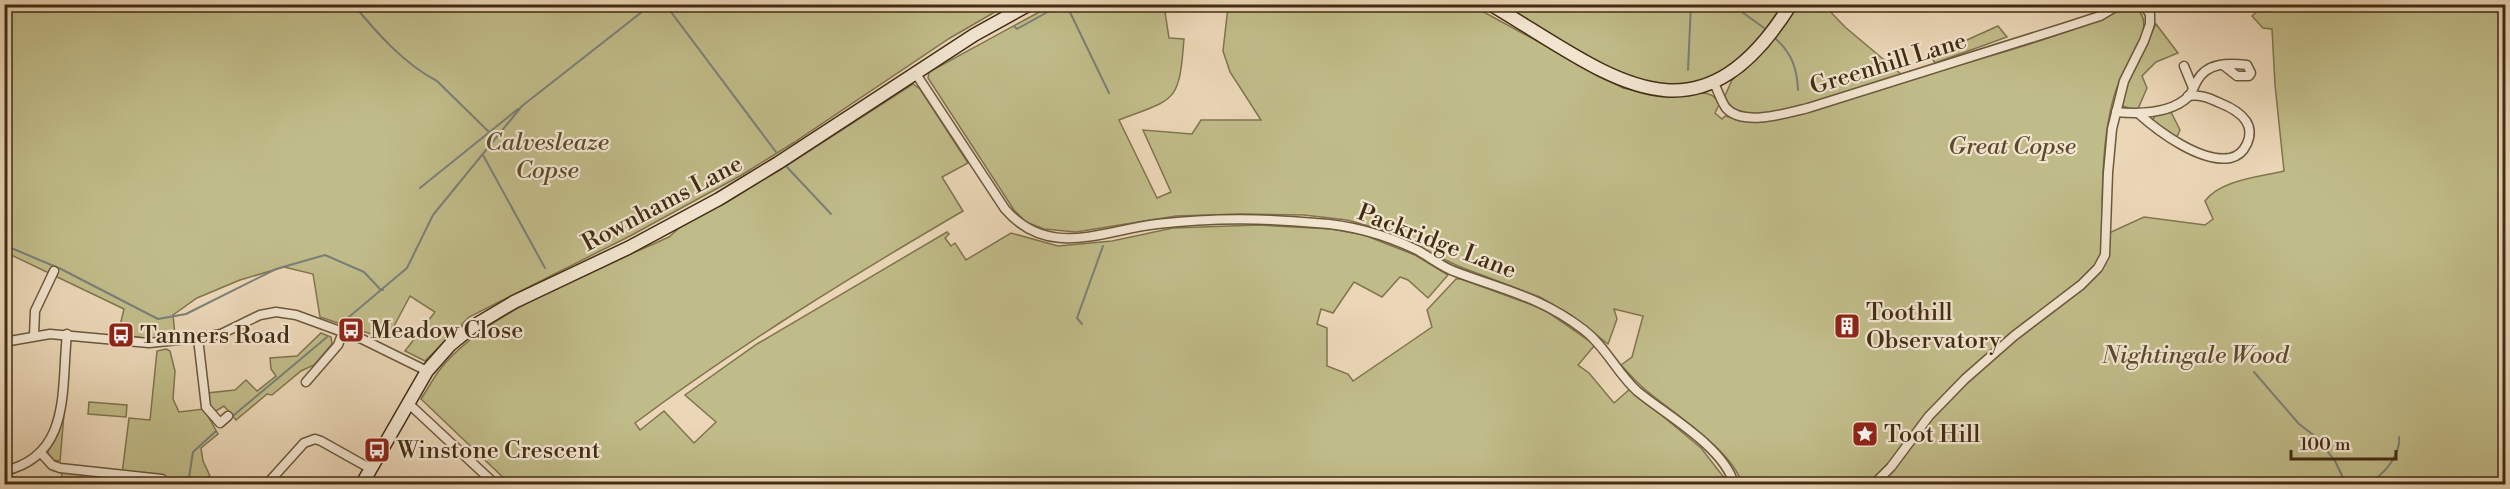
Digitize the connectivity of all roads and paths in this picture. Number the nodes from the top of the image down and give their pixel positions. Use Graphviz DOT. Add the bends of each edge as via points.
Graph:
graph roads {
  1 [pos="1030,4"];
  2 [pos="1490,4"];
  3 [pos="1791,4"];
  4 [pos="2120,4"];
  5 [pos="2143,4"];
  6 [pos="2223,65"];
  7 [pos="2184,66"];
  8 [pos="916,74"];
  9 [pos="1714,83"];
  10 [pos="2193,88"];
  11 [pos="2188,96"];
  12 [pos="2116,112"];
  13 [pos="2139,114"];
  14 [pos="54,271"];
  15 [pos="343,332"];
  16 [pos="67,334"];
  17 [pos="34,336"];
  18 [pos="198,338"];
  19 [pos="4,342"];
  20 [pos="427,371"];
  21 [pos="306,382"];
  22 [pos="408,403"];
  23 [pos="228,416"];
  24 [pos="41,453"];
  25 [pos="371,468"];
  26 [pos="4,471"];
  27 [pos="162,479"];
  28 [pos="267,484"];
  29 [pos="362,484"];
  30 [pos="495,484"];
  31 [pos="1734,484"];
  32 [pos="1874,484"];
  1 -- 8 [label="street, Rownhams Lane"];
  2 -- 9 [label="street" via="1587,63 1627,82 1672,91"];
  3 -- 9 [label="street" via="1755,54"];
  4 -- 9 [label="street, Greenhill Lane" via="2100,16 2021,42 1771,117 1731,112"];
  5 -- 12 [label="street" via="2150,14 2150,24 2124,81"];
  6 -- 10 [label="street" via="2206,70"];
  7 -- 10 [label="street"];
  8 -- 20 [label="street, Rownhams Lane" via="711,203 479,322 454,341"];
  8 -- 31 [label="street, Packridge Lane" via="1005,209 1023,228 1083,238 1157,224 1295,221 1346,226 1393,240 1454,272 1530,297 1585,331 1636,390 1685,426 1717,457"];
  10 -- 11 [label="street"];
  11 -- 13 [label="street" via="2177,104"];
  11 -- 13 [label="street" via="2208,98 2242,116 2249,129 2243,150 2225,158 2192,150"];
  12 -- 13 [label="street"];
  12 -- 32 [label="street" via="2108,173 2105,255 2098,268 1965,379"];
  14 -- 17 [label="street" via="35,311"];
  15 -- 18 [label="street" via="276,312 260,315 221,334"];
  15 -- 20 [label="street"];
  15 -- 21 [label="street" via="338,345"];
  16 -- 17 [label="street"];
  16 -- 18 [label="street" via="148,343"];
  16 -- 24 [label="street" via="59,421"];
  17 -- 19 [label="street"];
  18 -- 23 [label="street" via="206,407 220,423"];
  20 -- 22 [label="street, Rownhams Lane"];
  22 -- 25 [label="street, Rownhams Lane"];
  22 -- 30 [label="street"];
  24 -- 26 [label="street" via="20,467"];
  24 -- 27 [label="street" via="60,468"];
  25 -- 28 [label="street" via="315,439 304,443"];
  25 -- 29 [label="street, Rownhams Lane"];
}
